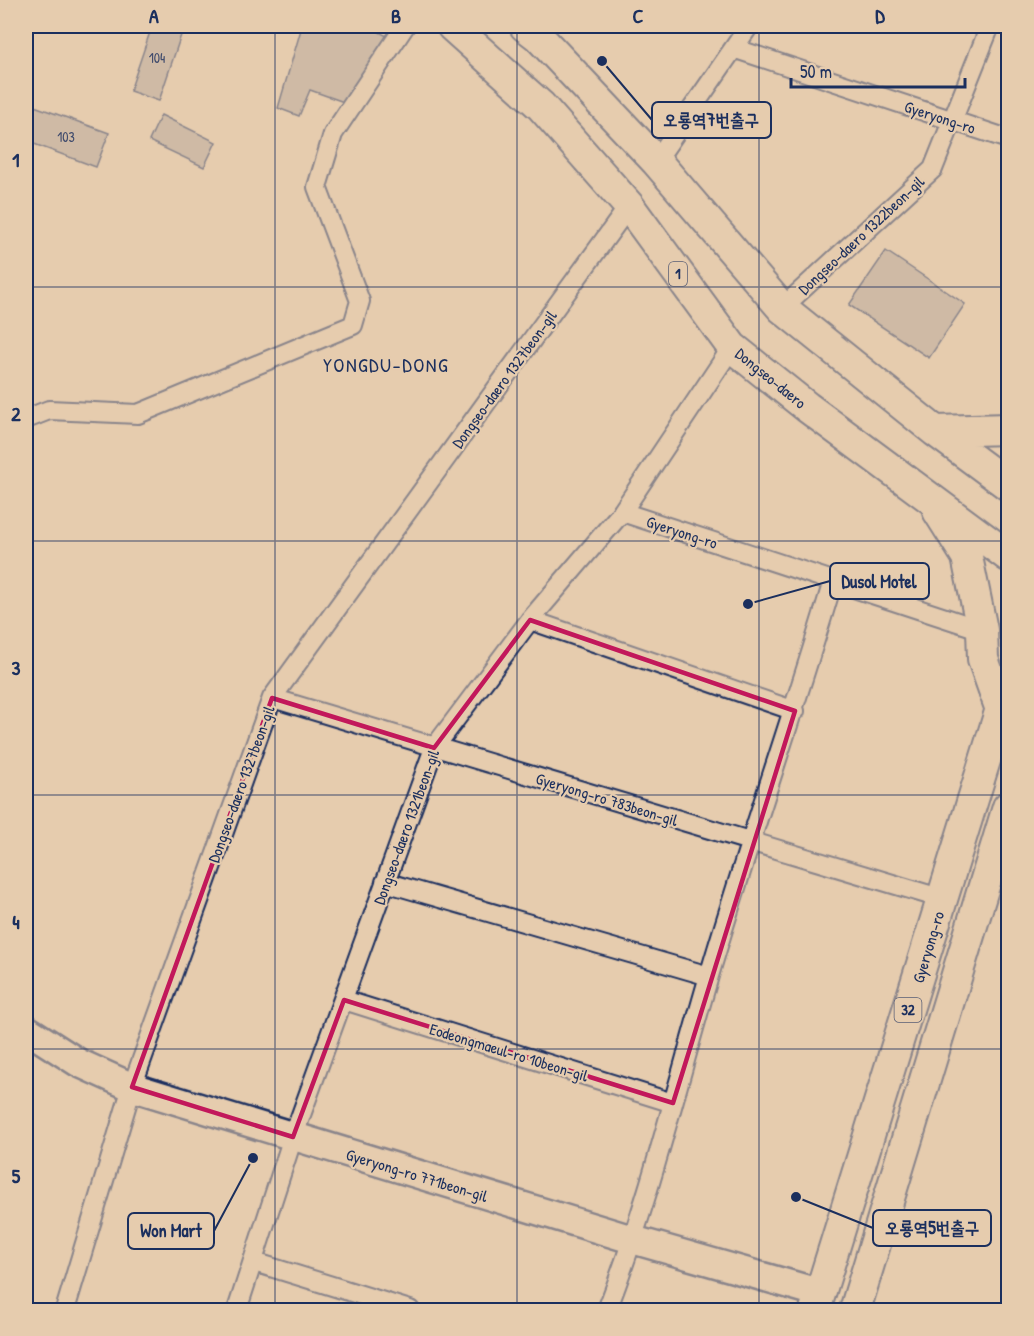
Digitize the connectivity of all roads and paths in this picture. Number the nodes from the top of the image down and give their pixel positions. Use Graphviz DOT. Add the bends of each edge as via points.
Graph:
graph roads {
  1 [pos="405,26"];
  2 [pos="452,26"];
  3 [pos="749,26"];
  4 [pos="990,26"];
  5 [pos="536,29"];
  6 [pos="736,49"];
  7 [pos="953,121"];
  8 [pos="1008,139"];
  9 [pos="656,161"];
  10 [pos="629,206"];
  11 [pos="782,308"];
  12 [pos="732,347"];
  13 [pos="26,419"];
  14 [pos="1008,429"];
  15 [pos="935,431"];
  16 [pos="1008,485"];
  17 [pos="928,496"];
  18 [pos="622,512"];
  19 [pos="1008,556"];
  20 [pos="833,581"];
  21 [pos="530,620"];
  22 [pos="982,630"];
  23 [pos="272,698"];
  24 [pos="1005,698"];
  25 [pos="795,711"];
  26 [pos="434,748"];
  27 [pos="1008,807"];
  28 [pos="751,842"];
  29 [pos="385,882"];
  30 [pos="943,899"];
  31 [pos="709,976"];
  32 [pos="344,1000"];
  33 [pos="26,1029"];
  34 [pos="132,1087"];
  35 [pos="674,1103"];
  36 [pos="293,1137"];
  37 [pos="634,1240"];
  38 [pos="254,1262"];
  39 [pos="818,1302"];
  40 [pos="65,1311"];
  41 [pos="237,1311"];
  42 [pos="410,1311"];
  43 [pos="608,1311"];
  44 [pos="855,1311"];
  1 -- 13 [label="street" via="333,134 317,187 360,301 353,325 138,414 49,410"];
  2 -- 10 [label="main road, Dongseo-daero / 1" via="541,106"];
  3 -- 6 [label="street"];
  4 -- 7 [label="street, Dongseo-daero 1322beon-gil"];
  5 -- 9 [label="main road"];
  6 -- 7 [label="street, Gyeryong-ro"];
  6 -- 9 [label="street"];
  7 -- 8 [label="street, Gyeryong-ro"];
  7 -- 11 [label="street, Dongseo-daero 1322beon-gil" via="933,169"];
  9 -- 11 [label="main road"];
  10 -- 12 [label="main road, Dongseo-daero / 1"];
  10 -- 23 [label="street, Dongseo-daero 1327beon-gil"];
  11 -- 15 [label="main road"];
  12 -- 17 [label="main road, Dongseo-daero / 1"];
  12 -- 18 [label="street, Dongseo-daero 1321beon-gil"];
  14 -- 15 [label="main road"];
  15 -- 16 [label="main road"];
  17 -- 19 [label="main road, Dongseo-daero"];
  17 -- 22 [label="main road" via="967,556"];
  18 -- 20 [label="street, Gyeryong-ro"];
  18 -- 21 [label="street, Dongseo-daero 1321beon-gil"];
  20 -- 22 [label="street, Gyeryong-ro"];
  20 -- 25 [label="street"];
  21 -- 25 [label="street"];
  21 -- 26 [label="street, Dongseo-daero 1321beon-gil"];
  22 -- 24 [label="main road" via="983,659"];
  23 -- 26 [label="street, Gyeryong-ro 783beon-gil"];
  23 -- 34 [label="street, Dongseo-daero 1327beon-gil"];
  24 -- 30 [label="main road, Gyeryong-ro / 32"];
  25 -- 28 [label="street"];
  26 -- 28 [label="street, Gyeryong-ro 783beon-gil"];
  26 -- 29 [label="street, Dongseo-daero 1321beon-gil"];
  27 -- 44 [label="main road, 32"];
  28 -- 30 [label="street, Gyeryong-ro 783beon-gil"];
  28 -- 31 [label="street"];
  29 -- 31 [label="street"];
  29 -- 32 [label="street, Dongseo-daero 1321beon-gil"];
  30 -- 39 [label="main road, Gyeryong-ro / 32"];
  31 -- 35 [label="street"];
  32 -- 35 [label="street, Eodeongmaeul-ro 10beon-gil"];
  32 -- 36 [label="street, Dongseo-daero 1321beon-gil"];
  33 -- 34 [label="street, Gyeryong-ro 771beon-gil" via="79,1062"];
  34 -- 36 [label="street, Gyeryong-ro 771beon-gil"];
  34 -- 40 [label="street, Dongseo-daero 1327beon-gil"];
  35 -- 37 [label="street"];
  36 -- 37 [label="street, Gyeryong-ro 771beon-gil"];
  36 -- 38 [label="street, Dongseo-daero 1321beon-gil"];
  37 -- 39 [label="street, Gyeryong-ro 771beon-gil"];
  37 -- 43 [label="street"];
  38 -- 41 [label="street, Dongseo-daero 1321beon-gil"];
  38 -- 42 [label="street"];
}
